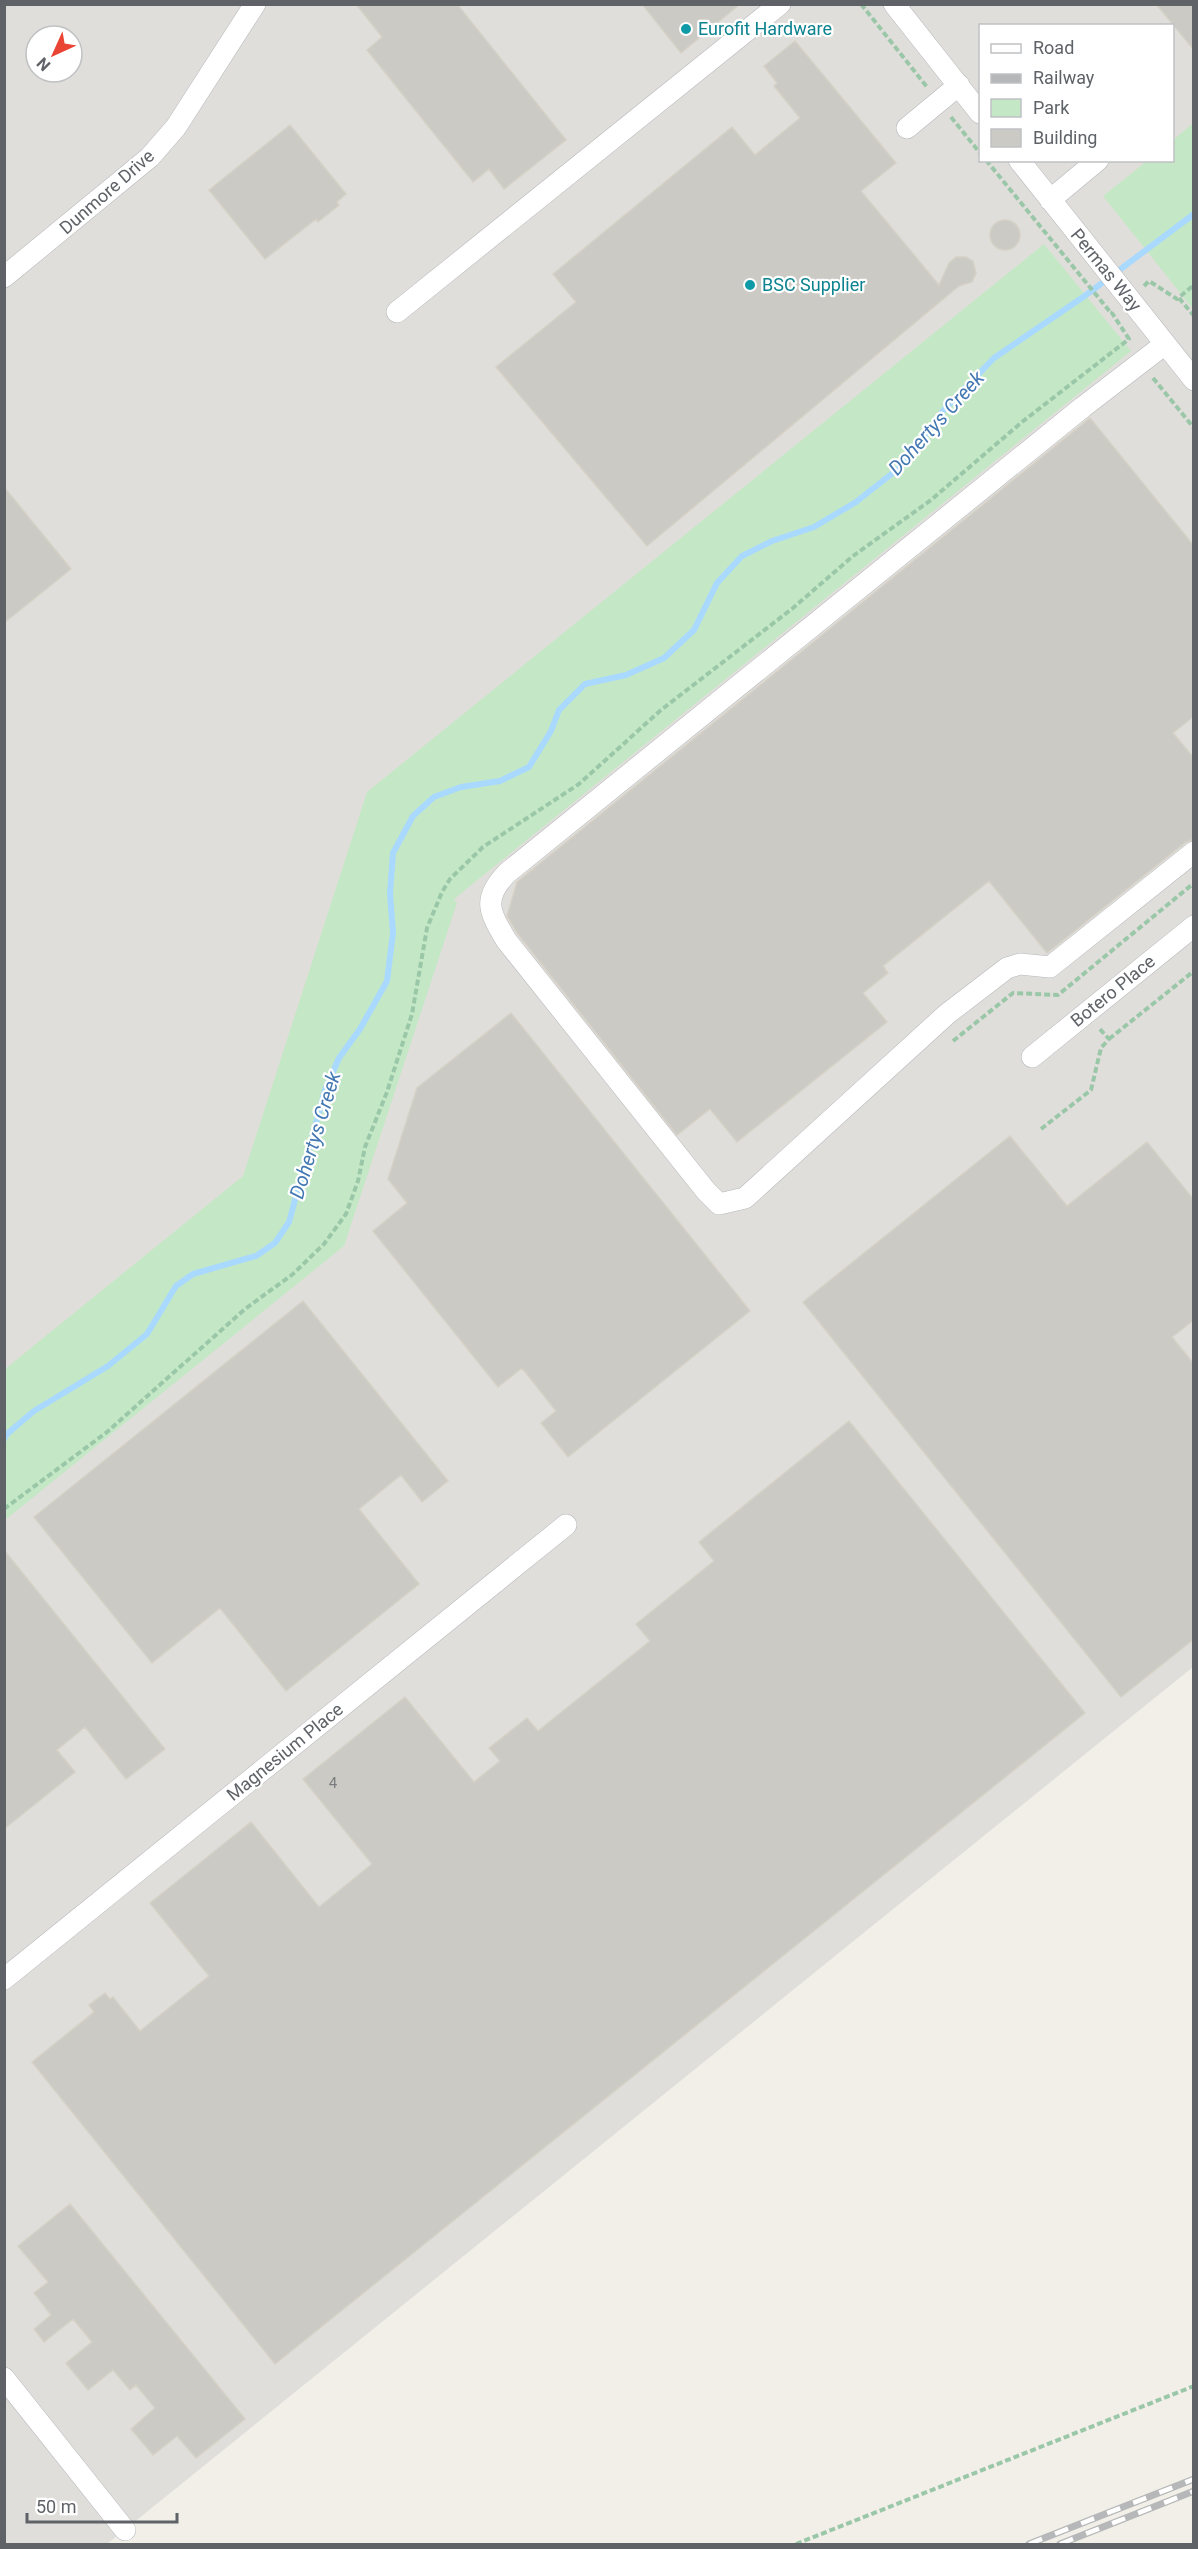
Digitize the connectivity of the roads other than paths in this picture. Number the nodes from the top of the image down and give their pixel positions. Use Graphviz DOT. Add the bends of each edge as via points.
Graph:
graph roads {
  1 [pos="255,4"];
  2 [pos="780,4"];
  3 [pos="904,8"];
  4 [pos="958,86"];
  5 [pos="979,111"];
  6 [pos="907,128"];
  7 [pos="1021,162"];
  8 [pos="1096,162"];
  9 [pos="1050,200"];
  10 [pos="4,277"];
  11 [pos="398,312"];
  12 [pos="1165,344"];
  13 [pos="1194,380"];
  14 [pos="1194,852"];
  15 [pos="1194,926"];
  16 [pos="1032,1057"];
  17 [pos="566,1525"];
  18 [pos="4,1979"];
  19 [pos="4,2378"];
  20 [pos="125,2530"];
  1 -- 10 [label="street, Dunmore Drive" via="176,127 150,157"];
  2 -- 11 [label="street"];
  3 -- 4 [label="street"];
  4 -- 5 [label="street"];
  4 -- 6 [label="street"];
  7 -- 9 [label="street, Permas Way"];
  8 -- 9 [label="street"];
  9 -- 12 [label="street, Permas Way"];
  12 -- 13 [label="street, Permas Way"];
  12 -- 14 [label="street" via="507,873 494,886 491,909 506,940 719,1204 746,1198 947,1014 1007,968 1020,964 1050,967"];
  15 -- 16 [label="street, Botero Place"];
  17 -- 18 [label="street, Magnesium Place"];
  19 -- 20 [label="street"];
}
